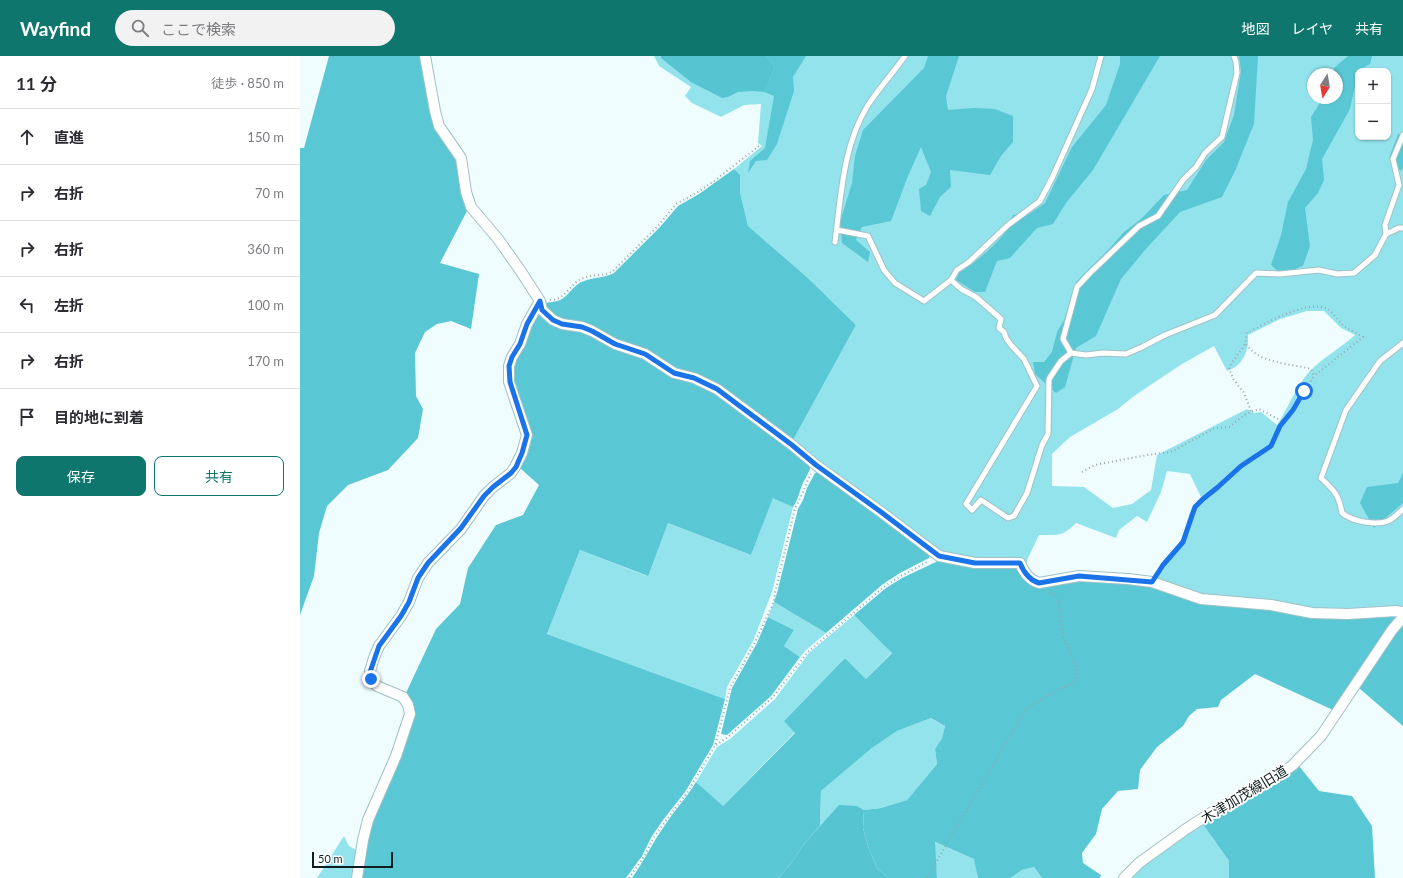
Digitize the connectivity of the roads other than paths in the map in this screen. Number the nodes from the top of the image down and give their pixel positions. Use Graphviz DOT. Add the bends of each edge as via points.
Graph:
graph roads {
  1 [pos="425,56"];
  2 [pos="905,56"];
  3 [pos="1101,56"];
  4 [pos="1234,56"];
  5 [pos="1403,135"];
  6 [pos="1403,228"];
  7 [pos="837,230"];
  8 [pos="1386,234"];
  9 [pos="835,242"];
  10 [pos="951,280"];
  11 [pos="540,301"];
  12 [pos="1403,343"];
  13 [pos="1071,353"];
  14 [pos="1403,509"];
  15 [pos="1403,612"];
  16 [pos="1403,617"];
  17 [pos="357,878"];
  18 [pos="1124,878"];
  1 -- 11 [label="street" via="439,126 461,158 471,207 498,239"];
  2 -- 7 [label="lane" via="868,105 854,134 844,174"];
  3 -- 10 [label="lane" via="1092,89 1040,201 1008,225 957,270"];
  4 -- 13 [label="lane" via="1237,73 1222,137 1183,180 1158,216 1139,226 1077,287 1063,339"];
  5 -- 8 [label="lane" via="1393,160 1399,185 1385,225"];
  6 -- 8 [label="lane"];
  7 -- 9 [label="lane"];
  7 -- 10 [label="lane" via="868,236 884,270 895,283 924,301"];
  8 -- 13 [label="lane" via="1375,255 1354,273 1337,274 1319,270 1280,274 1256,273 1215,315 1126,354"];
  10 -- 13 [label="lane" via="1001,319 1000,328 1024,359 1037,386 966,504 972,510 981,500 1008,518 1014,516 1028,492 1042,445 1048,434 1049,379 1061,361"];
  11 -- 15 [label="street" via="542,310 553,320 587,329 615,344 645,354 674,373 694,378 717,389 939,556 975,563 1020,563 1027,576 1039,583 1079,576 1152,582 1201,599 1271,605 1312,613"];
  11 -- 17 [label="street" via="509,366 511,386 527,435 516,467 488,492 461,528 428,563 418,578 401,616 375,655 370,672 371,679 377,686 403,697 410,714 396,756 368,820"];
  12 -- 14 [label="lane" via="1380,361 1346,410 1321,478 1335,491 1342,513 1347,517 1366,523 1388,521"];
  16 -- 18 [label="street, 木津加茂線旧道" via="1321,736 1293,765 1186,829 1139,863"];
}
